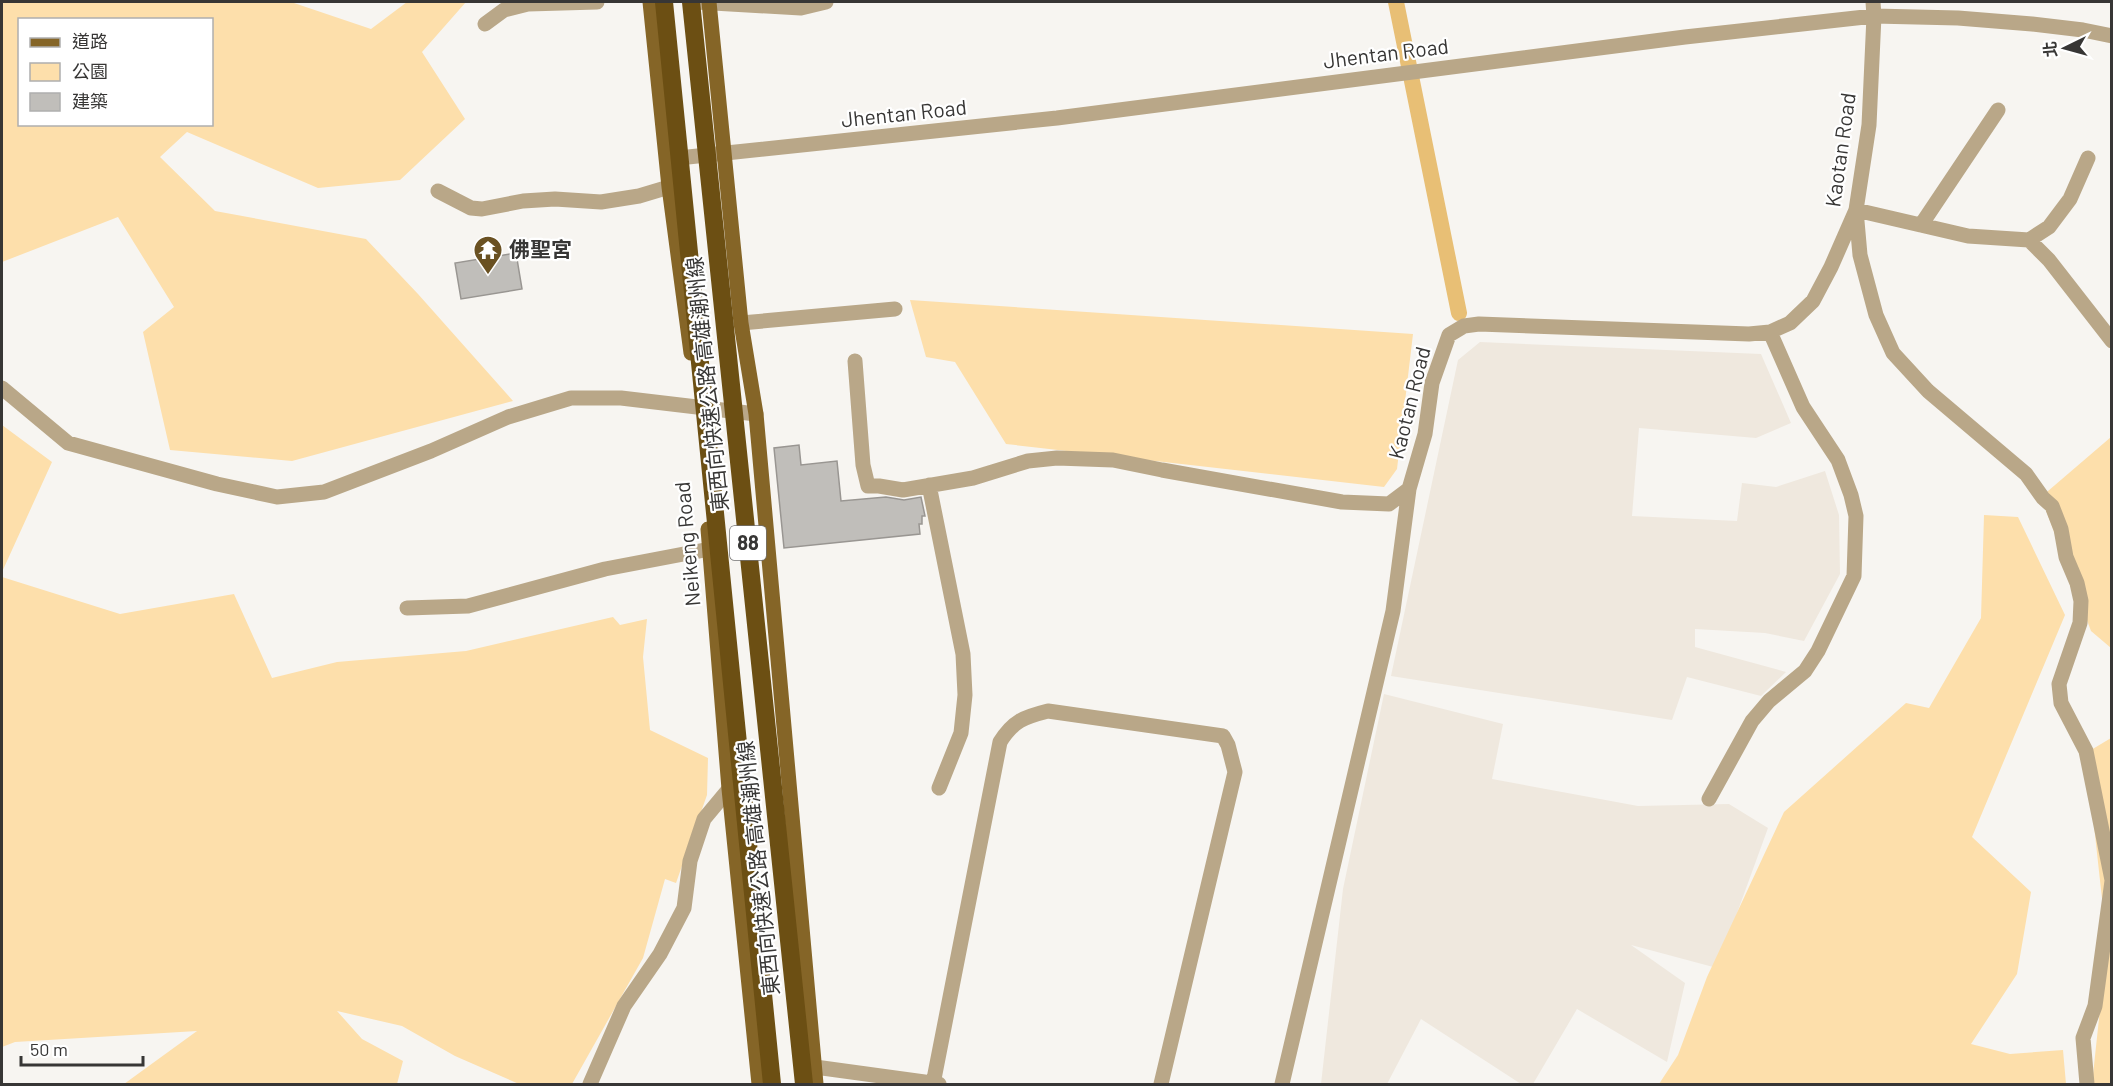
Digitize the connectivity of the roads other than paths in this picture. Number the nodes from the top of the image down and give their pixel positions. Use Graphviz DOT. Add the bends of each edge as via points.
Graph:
graph roads {
  1 [pos="597,2"];
  2 [pos="650,2"];
  3 [pos="664,2"];
  4 [pos="691,2"];
  5 [pos="696,2"];
  6 [pos="709,2"];
  7 [pos="826,2"];
  8 [pos="1873,9"];
  9 [pos="485,24"];
  10 [pos="2112,36"];
  11 [pos="1998,110"];
  12 [pos="725,154"];
  13 [pos="2088,159"];
  14 [pos="666,160"];
  15 [pos="669,187"];
  16 [pos="438,191"];
  17 [pos="1856,210"];
  18 [pos="1921,225"];
  19 [pos="2029,240"];
  20 [pos="895,309"];
  21 [pos="741,323"];
  22 [pos="1770,332"];
  23 [pos="2112,341"];
  24 [pos="855,361"];
  25 [pos="2,388"];
  26 [pos="698,406"];
  27 [pos="756,414"];
  28 [pos="930,485"];
  29 [pos="1409,489"];
  30 [pos="710,549"];
  31 [pos="407,608"];
  32 [pos="939,788"];
  33 [pos="729,789"];
  34 [pos="1708,799"];
  35 [pos="2112,880"];
  36 [pos="815,1067"];
  37 [pos="590,1084"];
  38 [pos="759,1084"];
  39 [pos="772,1084"];
  40 [pos="804,1084"];
  41 [pos="816,1084"];
  42 [pos="933,1084"];
  43 [pos="939,1084"];
  44 [pos="1161,1084"];
  45 [pos="1282,1084"];
  46 [pos="2087,1084"];
  1 -- 9 [label="street" via="528,4 504,10"];
  2 -- 14 [label="main road, Neikeng Road"];
  3 -- 39 [label="highway, 東西向快速公路 高雄潮州線 / 88, bridge"];
  4 -- 40 [label="highway, 東西向快速公路 高雄潮州線 / 88, bridge"];
  5 -- 6 [label="street"];
  6 -- 7 [label="street" via="801,8"];
  6 -- 12 [label="main road"];
  8 -- 10 [label="street, Jhentan Road"];
  8 -- 12 [label="street, Jhentan Road" via="1057,118"];
  8 -- 17 [label="street, Kaotan Road" via="1869,125"];
  11 -- 18 [label="street"];
  12 -- 14 [label="street, Jhentan Road"];
  12 -- 21 [label="main road"];
  13 -- 19 [label="street" via="2070,199 2049,227"];
  14 -- 15 [label="main road, Neikeng Road"];
  15 -- 16 [label="street" via="601,202 555,199 482,209 471,208"];
  15 -- 26 [label="main road, Neikeng Road"];
  17 -- 18 [label="street"];
  17 -- 22 [label="street, Kaotan Road" via="1813,301 1790,323"];
  17 -- 35 [label="street" via="1860,255 1876,315 1893,354 1928,391 2026,474 2052,506 2061,529 2081,602 2080,623 2059,684 2061,703 2086,751"];
  18 -- 19 [label="street" via="1968,236"];
  19 -- 23 [label="street"];
  20 -- 21 [label="street"];
  21 -- 27 [label="main road"];
  22 -- 29 [label="street, Kaotan Road" via="1464,326 1449,335 1432,382 1425,434"];
  22 -- 34 [label="street" via="1803,407 1838,460 1851,495 1856,516 1854,576 1812,661 1752,721"];
  24 -- 28 [label="street, Kaotan Road" via="868,486 903,490"];
  25 -- 26 [label="street" via="68,443 217,484 277,496 324,492 508,417 571,398 621,398"];
  26 -- 27 [label="street"];
  26 -- 30 [label="main road, Neikeng Road"];
  27 -- 36 [label="main road"];
  28 -- 29 [label="street, Kaotan Road" via="973,478 1028,461 1057,458 1113,460 1342,502 1389,504"];
  28 -- 32 [label="street" via="963,654 965,695 961,733"];
  29 -- 45 [label="street" via="1394,611"];
  30 -- 31 [label="street" via="605,569 468,606"];
  30 -- 33 [label="main road, Neikeng Road"];
  33 -- 37 [label="street" via="704,819 690,861 684,908 660,954 624,1006"];
  33 -- 38 [label="main road, Neikeng Road"];
  35 -- 46 [label="street" via="2095,1006 2083,1038"];
  36 -- 41 [label="main road"];
  36 -- 42 [label="street"];
  42 -- 43 [label="street"];
  42 -- 44 [label="street" via="1000,742 1010,727 1048,711 1223,736 1228,745 1234,772"];
}
